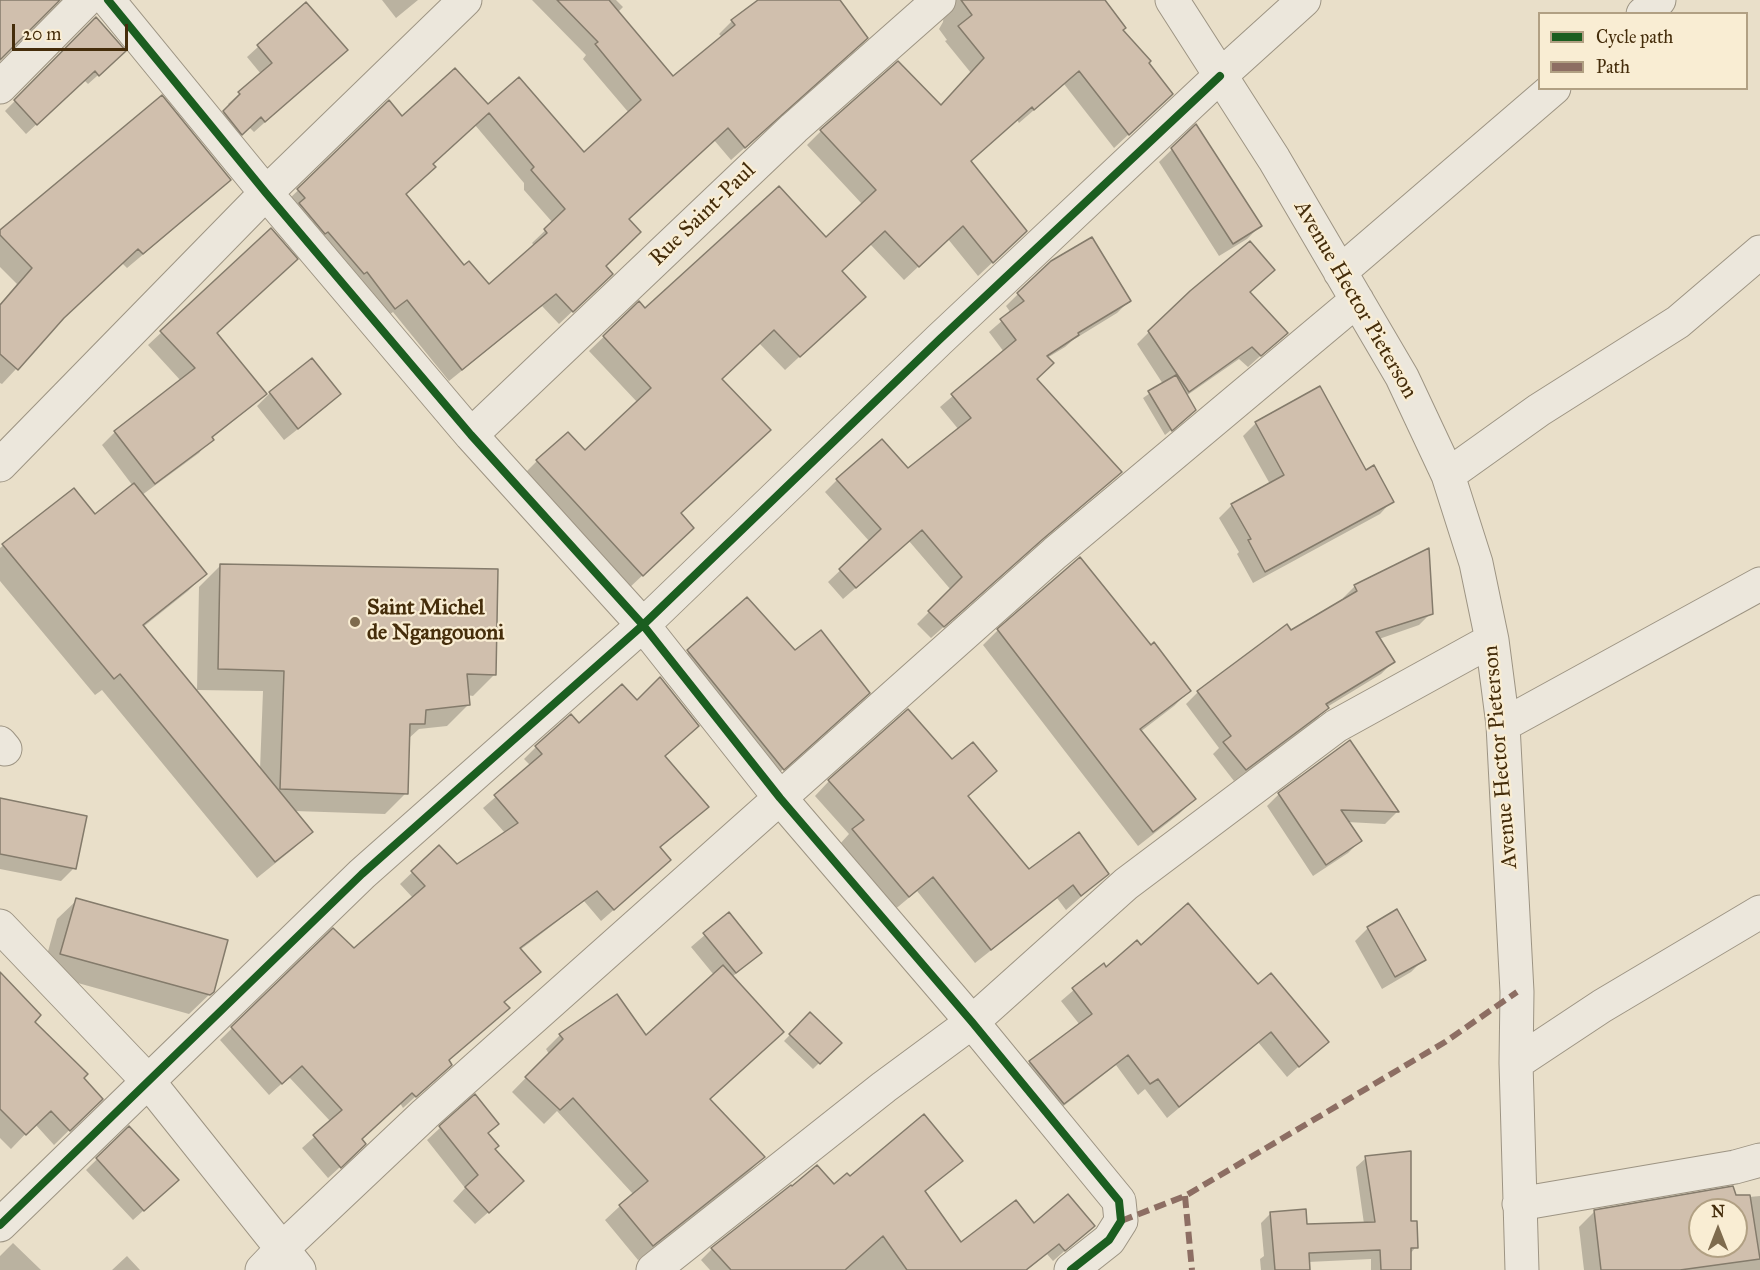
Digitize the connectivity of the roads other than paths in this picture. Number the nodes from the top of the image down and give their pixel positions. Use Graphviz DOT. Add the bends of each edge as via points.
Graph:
graph roads {
  1 [pos="87,0"];
  2 [pos="108,0"];
  3 [pos="465,0"];
  4 [pos="939,0"];
  5 [pos="1172,0"];
  6 [pos="1304,0"];
  7 [pos="1659,0"];
  8 [pos="1644,12"];
  9 [pos="1220,76"];
  10 [pos="0,87"];
  11 [pos="1552,90"];
  12 [pos="266,193"];
  13 [pos="1760,252"];
  14 [pos="1340,272"];
  15 [pos="1357,300"];
  16 [pos="471,435"];
  17 [pos="0,465"];
  18 [pos="1448,475"];
  19 [pos="1760,584"];
  20 [pos="643,625"];
  21 [pos="1492,640"];
  22 [pos="1503,725"];
  23 [pos="780,798"];
  24 [pos="1760,912"];
  25 [pos="0,926"];
  26 [pos="972,1022"];
  27 [pos="1516,1063"];
  28 [pos="148,1081"];
  29 [pos="1760,1160"];
  30 [pos="1519,1204"];
  31 [pos="0,1225"];
  32 [pos="281,1263"];
  33 [pos="653,1270"];
  34 [pos="1071,1270"];
  35 [pos="1522,1270"];
  1 -- 10 [label="street"];
  2 -- 12 [label="street"];
  3 -- 12 [label="street"];
  4 -- 16 [label="street, Rue Saint-Paul" via="794,128"];
  5 -- 9 [label="street, Avenue Hector Pieterson"];
  6 -- 9 [label="street"];
  7 -- 8 [label="street"];
  9 -- 14 [label="street, Avenue Hector Pieterson"];
  9 -- 20 [label="street"];
  11 -- 14 [label="street"];
  12 -- 16 [label="street"];
  12 -- 17 [label="street"];
  13 -- 18 [label="street" via="1678,322 1539,410"];
  14 -- 15 [label="street, Avenue Hector Pieterson"];
  15 -- 18 [label="street, Avenue Hector Pieterson" via="1402,377"];
  15 -- 23 [label="street" via="1055,553"];
  16 -- 20 [label="street"];
  18 -- 21 [label="street, Avenue Hector Pieterson" via="1476,563"];
  19 -- 22 [label="street"];
  20 -- 23 [label="street"];
  20 -- 28 [label="street" via="362,874"];
  21 -- 22 [label="street, Avenue Hector Pieterson"];
  21 -- 26 [label="street" via="1336,726 1126,884"];
  22 -- 27 [label="street, Avenue Hector Pieterson" via="1517,992"];
  23 -- 26 [label="street"];
  23 -- 32 [label="street" via="425,1114"];
  24 -- 27 [label="street" via="1602,1006"];
  25 -- 28 [label="street"];
  26 -- 33 [label="street"];
  26 -- 34 [label="street" via="1119,1201 1121,1221 1109,1240"];
  27 -- 30 [label="street, Avenue Hector Pieterson"];
  28 -- 31 [label="street"];
  28 -- 32 [label="street"];
  29 -- 30 [label="street"];
  30 -- 35 [label="street, Avenue Hector Pieterson"];
}
